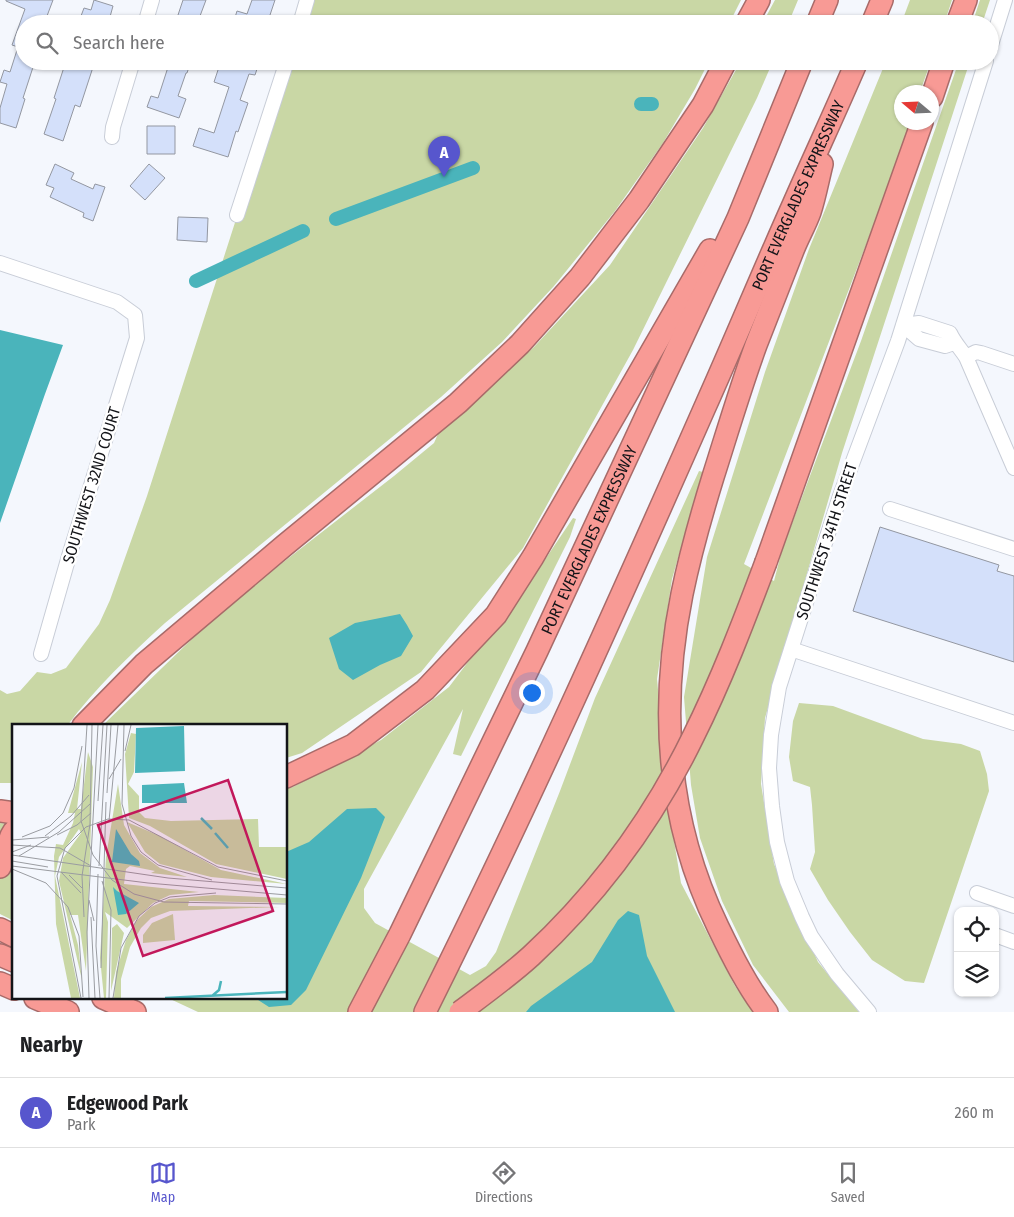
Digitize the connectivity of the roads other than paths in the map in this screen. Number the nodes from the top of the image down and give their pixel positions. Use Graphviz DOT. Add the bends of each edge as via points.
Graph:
graph roads {
  1 [pos="152,0"];
  2 [pos="307,0"];
  3 [pos="759,0"];
  4 [pos="827,0"];
  5 [pos="882,0"];
  6 [pos="966,0"];
  7 [pos="1005,0"];
  8 [pos="148,15"];
  9 [pos="303,15"];
  10 [pos="751,15"];
  11 [pos="821,15"];
  12 [pos="876,15"];
  13 [pos="961,15"];
  14 [pos="999,19"];
  15 [pos="130,70"];
  16 [pos="284,70"];
  17 [pos="721,70"];
  18 [pos="798,70"];
  19 [pos="852,70"];
  20 [pos="941,70"];
  21 [pos="983,70"];
  22 [pos="936,85"];
  23 [pos="836,111"];
  24 [pos="919,130"];
  25 [pos="112,137"];
  26 [pos="238,215"];
  27 [pos="738,218"];
  28 [pos="0,263"];
  29 [pos="903,325"];
  30 [pos="966,357"];
  31 [pos="1014,364"];
  32 [pos="1014,468"];
  33 [pos="890,509"];
  34 [pos="1014,549"];
  35 [pos="791,649"];
  36 [pos="41,654"];
  37 [pos="1014,722"];
  38 [pos="84,724"];
  39 [pos="288,776"];
  40 [pos="12,834"];
  41 [pos="0,868"];
  42 [pos="977,893"];
  43 [pos="1014,906"];
  44 [pos="0,929"];
  45 [pos="12,935"];
  46 [pos="999,936"];
  47 [pos="1014,942"];
  48 [pos="0,955"];
  49 [pos="12,960"];
  50 [pos="0,984"];
  51 [pos="12,988"];
  52 [pos="40,1000"];
  53 [pos="108,1000"];
  54 [pos="122,1000"];
  55 [pos="68,1012"];
  56 [pos="135,1012"];
  57 [pos="141,1012"];
  58 [pos="359,1012"];
  59 [pos="424,1012"];
  60 [pos="460,1012"];
  61 [pos="767,1012"];
  62 [pos="869,1012"];
  1 -- 8 [label="street"];
  2 -- 9 [label="street"];
  3 -- 10 [label="highway"];
  4 -- 11 [label="highway"];
  5 -- 12 [label="highway"];
  6 -- 13 [label="highway"];
  7 -- 14 [label="street"];
  15 -- 25 [label="street"];
  16 -- 26 [label="street"];
  17 -- 38 [label="highway" via="703,105 639,200 580,277 520,344 458,403 144,664"];
  18 -- 27 [label="highway, PORT EVERGLADES EXPRESSWAY"];
  19 -- 23 [label="highway, PORT EVERGLADES EXPRESSWAY"];
  20 -- 22 [label="highway"];
  21 -- 29 [label="street, SOUTHWEST 34TH STREET"];
  23 -- 59 [label="highway, PORT EVERGLADES EXPRESSWAY" via="585,676"];
  23 -- 61 [label="highway" via="810,211 756,346 702,513 682,594 670,682 672,769 691,859 727,946"];
  24 -- 60 [label="highway, bridge" via="766,562 693,738 642,826 594,890 530,956"];
  27 -- 39 [label="highway" via="709,251 533,557 496,615 425,690 353,745"];
  27 -- 58 [label="highway, PORT EVERGLADES EXPRESSWAY" via="537,651"];
  28 -- 36 [label="street, SOUTHWEST 32ND COURT" via="118,302 135,315 137,338"];
  29 -- 30 [label="street" via="919,339 945,346 954,343"];
  29 -- 35 [label="street, SOUTHWEST 34TH STREET" via="845,480"];
  30 -- 31 [label="street" via="976,352"];
  30 -- 32 [label="street"];
  33 -- 34 [label="street"];
  35 -- 37 [label="street"];
  35 -- 62 [label="street, SOUTHWEST 34TH STREET" via="779,687 770,752 777,842 794,900 811,936"];
  40 -- 41 [label="highway"];
  42 -- 43 [label="street"];
  44 -- 45 [label="highway"];
  46 -- 47 [label="street"];
  48 -- 49 [label="highway"];
  50 -- 51 [label="highway"];
  52 -- 55 [label="highway"];
  53 -- 56 [label="highway"];
  54 -- 57 [label="highway"];
}
